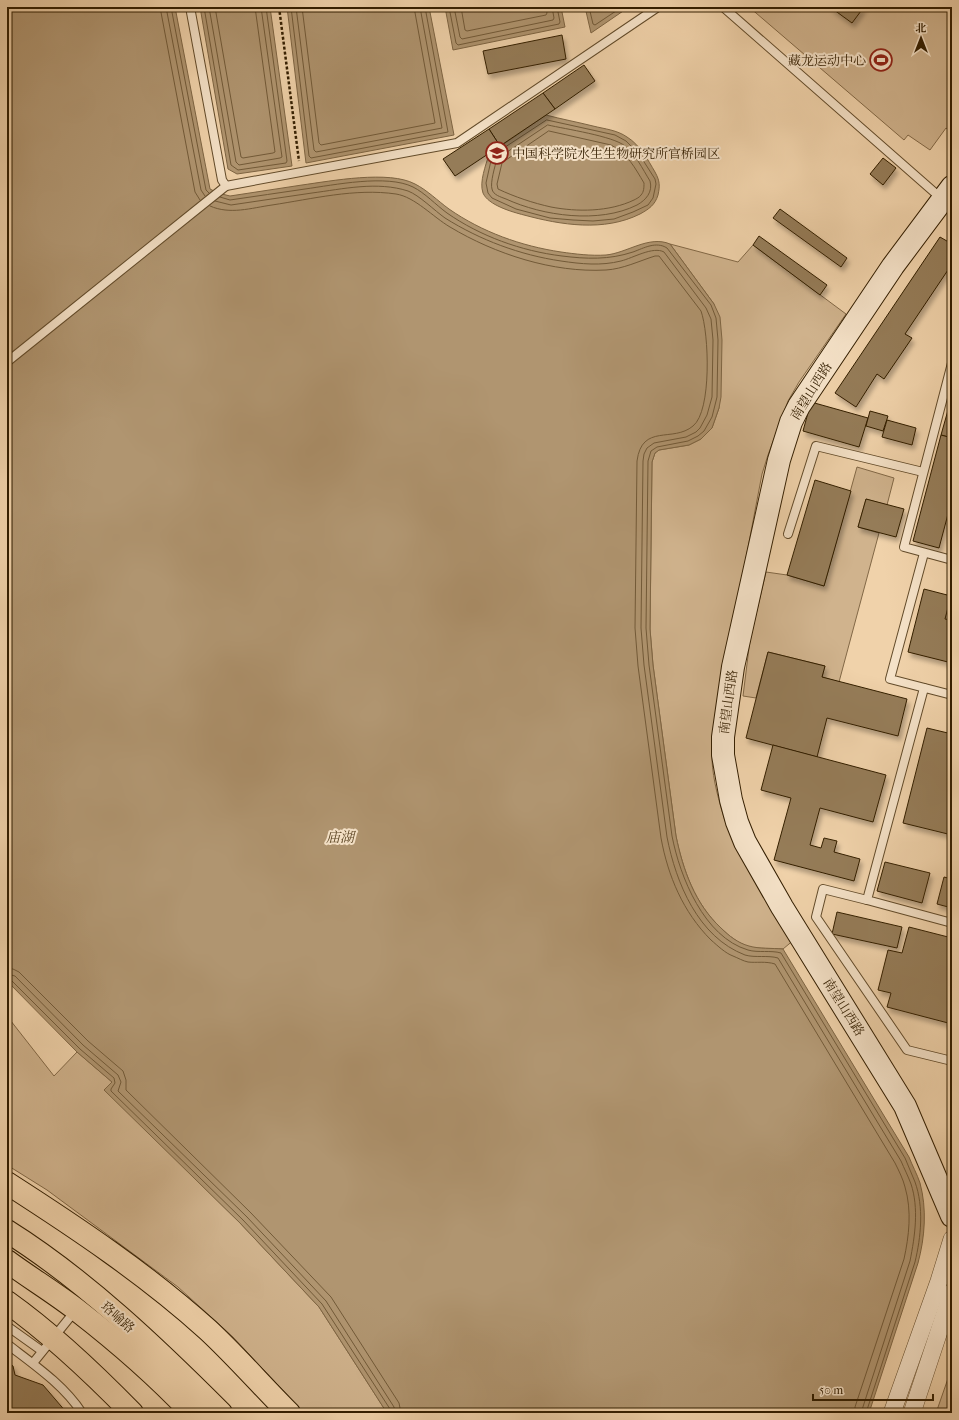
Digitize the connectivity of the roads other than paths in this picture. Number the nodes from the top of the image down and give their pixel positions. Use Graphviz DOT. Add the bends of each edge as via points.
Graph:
graph roads {
  1 [pos="190,7"];
  2 [pos="658,7"];
  3 [pos="723,7"];
  4 [pos="226,186"];
  5 [pos="947,193"];
  6 [pos="7,362"];
  7 [pos="952,363"];
  8 [pos="924,472"];
  9 [pos="788,534"];
  10 [pos="924,552"];
  11 [pos="952,560"];
  12 [pos="924,688"];
  13 [pos="952,695"];
  14 [pos="867,900"];
  15 [pos="952,923"];
  16 [pos="952,1061"];
  17 [pos="7,1183"];
  18 [pos="952,1216"];
  19 [pos="7,1231"];
  20 [pos="952,1239"];
  21 [pos="7,1262"];
  22 [pos="948,1266"];
  23 [pos="952,1292"];
  24 [pos="7,1302"];
  25 [pos="76,1309"];
  26 [pos="7,1326"];
  27 [pos="7,1344"];
  28 [pos="48,1345"];
  29 [pos="32,1363"];
  30 [pos="82,1413"];
  31 [pos="132,1413"];
  32 [pos="192,1413"];
  33 [pos="221,1413"];
  34 [pos="289,1413"];
  35 [pos="892,1413"];
  36 [pos="912,1413"];
  1 -- 4 [label="lane" via="222,180"];
  2 -- 4 [label="lane" via="457,143"];
  3 -- 5 [label="lane"];
  4 -- 6 [label="lane"];
  5 -- 18 [label="street, 南望山西路" via="893,266 799,406 791,422 779,460 733,667 723,755 731,800 745,842 782,907 905,1106"];
  7 -- 8 [label="lane"];
  8 -- 9 [label="lane" via="816,446"];
  8 -- 10 [label="lane" via="904,548"];
  10 -- 11 [label="lane"];
  10 -- 12 [label="lane" via="890,679"];
  12 -- 13 [label="lane"];
  12 -- 14 [label="lane"];
  14 -- 15 [label="lane"];
  14 -- 16 [label="lane" via="823,889 816,917 907,1050"];
  17 -- 34 [label="main road" via="70,1223 152,1282 209,1331"];
  19 -- 33 [label="main road, 珞喻路" via="65,1272 116,1314"];
  20 -- 22 [label="street"];
  21 -- 25 [label="main road, 珞喻路"];
  22 -- 35 [label="street"];
  23 -- 36 [label="street"];
  24 -- 28 [label="main road"];
  25 -- 28 [label="lane"];
  25 -- 32 [label="main road, 珞喻路" via="154,1375"];
  26 -- 28 [label="lane"];
  27 -- 29 [label="lane"];
  28 -- 29 [label="lane"];
  28 -- 31 [label="main road" via="97,1377"];
  29 -- 30 [label="lane" via="68,1395"];
}
